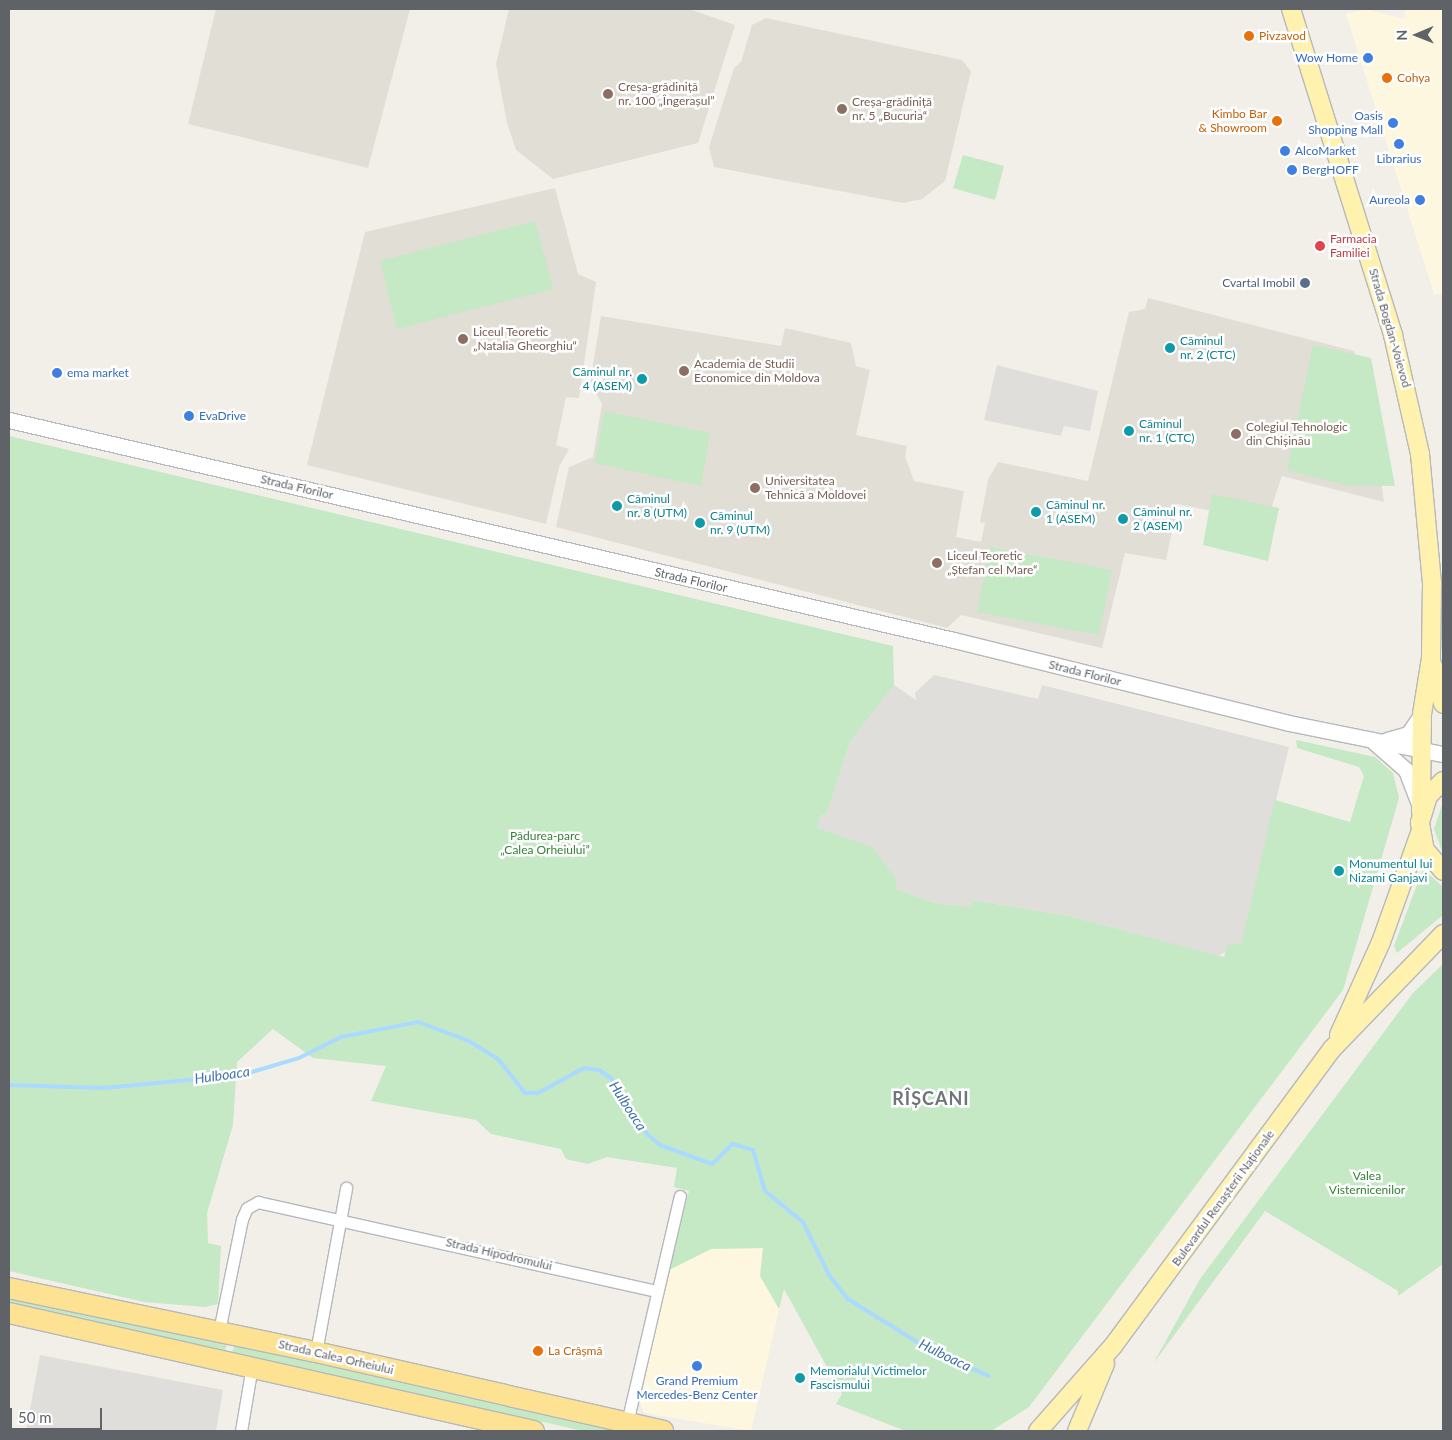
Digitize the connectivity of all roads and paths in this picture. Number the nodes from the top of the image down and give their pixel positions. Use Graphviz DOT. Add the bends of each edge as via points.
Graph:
graph roads {
  1 [pos="1291,9"];
  2 [pos="9,420"];
  3 [pos="1435,646"];
  4 [pos="1443,704"];
  5 [pos="1422,714"];
  6 [pos="1373,741"];
  7 [pos="1421,749"];
  8 [pos="1443,754"];
  9 [pos="1443,781"];
  10 [pos="1421,812"];
  11 [pos="1420,833"];
  12 [pos="1443,871"];
  13 [pos="1443,934"];
  14 [pos="1332,1049"];
  15 [pos="346,1188"];
  16 [pos="680,1196"];
  17 [pos="340,1218"];
  18 [pos="9,1288"];
  19 [pos="657,1291"];
  20 [pos="9,1313"];
  21 [pos="219,1331"];
  22 [pos="1113,1346"];
  23 [pos="316,1352"];
  24 [pos="252,1366"];
  25 [pos="627,1423"];
  26 [pos="241,1431"];
  27 [pos="534,1431"];
  28 [pos="662,1431"];
  29 [pos="1038,1431"];
  30 [pos="1077,1431"];
  1 -- 3 [label="main road, Strada Bogdan-Voievod" via="1380,289 1412,409 1429,517"];
  2 -- 6 [label="main road, Strada Florilor"];
  3 -- 4 [label="main road, Strada Bogdan-Voievod"];
  3 -- 5 [label="main road, Strada Bogdan-Voievod"];
  5 -- 6 [label="main road, Strada Florilor" via="1413,730 1402,738"];
  5 -- 7 [label="main road, Strada Bogdan-Voievod"];
  6 -- 7 [label="main road, Strada Florilor"];
  6 -- 10 [label="main road, Strada Florilor" via="1406,770"];
  7 -- 8 [label="main road, Strada Florilor"];
  7 -- 10 [label="main road, Strada Bogdan-Voievod"];
  9 -- 10 [label="main road"];
  10 -- 11 [label="main road, Strada Bogdan-Voievod"];
  11 -- 12 [label="main road" via="1425,850"];
  11 -- 14 [label="main road, Bulevardul Renașterii Naționale" via="1381,942"];
  13 -- 14 [label="main road, Bulevardul Renașterii Naționale"];
  14 -- 22 [label="main road, Bulevardul Renașterii Naționale"];
  15 -- 17 [label="street"];
  16 -- 19 [label="street"];
  17 -- 19 [label="street, Strada Hipodromului"];
  17 -- 21 [label="street, Strada Hipodromului" via="266,1203 247,1208"];
  17 -- 23 [label="street"];
  18 -- 21 [label="highway, Strada Calea Orheiului"];
  19 -- 25 [label="street"];
  20 -- 24 [label="highway"];
  21 -- 23 [label="highway, Strada Calea Orheiului"];
  22 -- 29 [label="main road, Bulevardul Renașterii Naționale"];
  22 -- 30 [label="main road, Bulevardul Renașterii Naționale"];
  23 -- 25 [label="highway, Strada Calea Orheiului"];
  24 -- 26 [label="street"];
  24 -- 27 [label="highway"];
  25 -- 28 [label="highway, Strada Calea Orheiului"];
}
